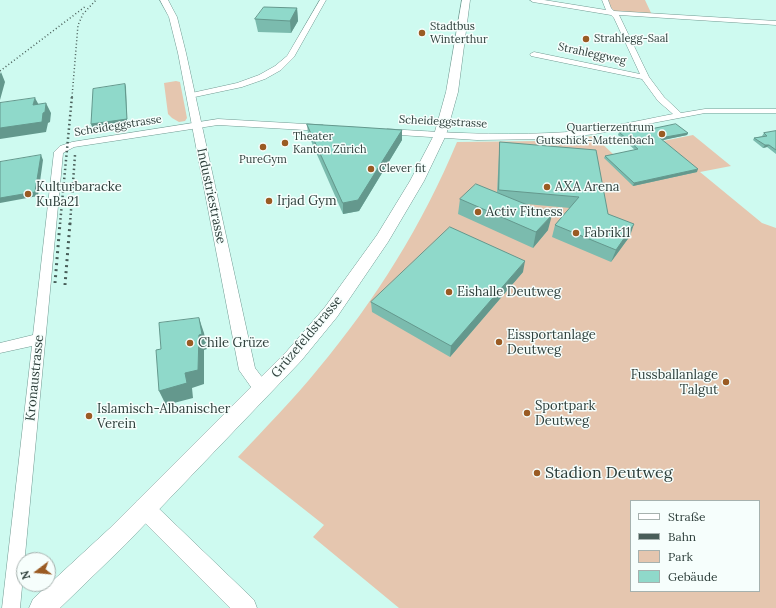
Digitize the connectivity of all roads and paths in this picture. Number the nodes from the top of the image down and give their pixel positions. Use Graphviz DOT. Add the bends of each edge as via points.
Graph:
graph roads {
  1 [pos="164,0"];
  2 [pos="322,0"];
  3 [pos="466,0"];
  4 [pos="533,0"];
  5 [pos="605,0"];
  6 [pos="612,13"];
  7 [pos="776,23"];
  8 [pos="534,54"];
  9 [pos="645,77"];
  10 [pos="190,96"];
  11 [pos="776,110"];
  12 [pos="678,115"];
  13 [pos="196,126"];
  14 [pos="334,128"];
  15 [pos="380,131"];
  16 [pos="440,135"];
  17 [pos="61,149"];
  18 [pos="39,339"];
  19 [pos="0,348"];
  20 [pos="262,389"];
  21 [pos="144,508"];
  22 [pos="11,608"];
  23 [pos="42,608"];
  24 [pos="246,608"];
  1 -- 10 [label="street, Industriestrasse" via="173,17"];
  2 -- 10 [label="street" via="290,57 278,68 239,85"];
  3 -- 16 [label="main road, Grüzefeldstrasse" via="452,92"];
  4 -- 6 [label="street"];
  5 -- 6 [label="street"];
  6 -- 7 [label="street"];
  6 -- 9 [label="street"];
  8 -- 9 [label="street, Strahleggweg"];
  9 -- 12 [label="street"];
  10 -- 13 [label="street, Industriestrasse"];
  11 -- 12 [label="street, Scheideggstrasse" via="705,111"];
  12 -- 16 [label="street, Scheideggstrasse" via="595,131 550,136"];
  13 -- 14 [label="street, Scheideggstrasse" via="218,122"];
  13 -- 17 [label="street, Scheideggstrasse" via="72,145"];
  13 -- 20 [label="street, Industriestrasse" via="247,370"];
  15 -- 16 [label="street, Scheideggstrasse"];
  16 -- 20 [label="main road, Grüzefeldstrasse" via="418,181 383,238 330,312 294,356"];
  17 -- 18 [label="street, Kronaustrasse"];
  18 -- 19 [label="street"];
  18 -- 22 [label="street, Kronaustrasse"];
  20 -- 21 [label="main road, Grüzefeldstrasse"];
  21 -- 23 [label="main road, Grüzefeldstrasse"];
  21 -- 24 [label="street"];
}
